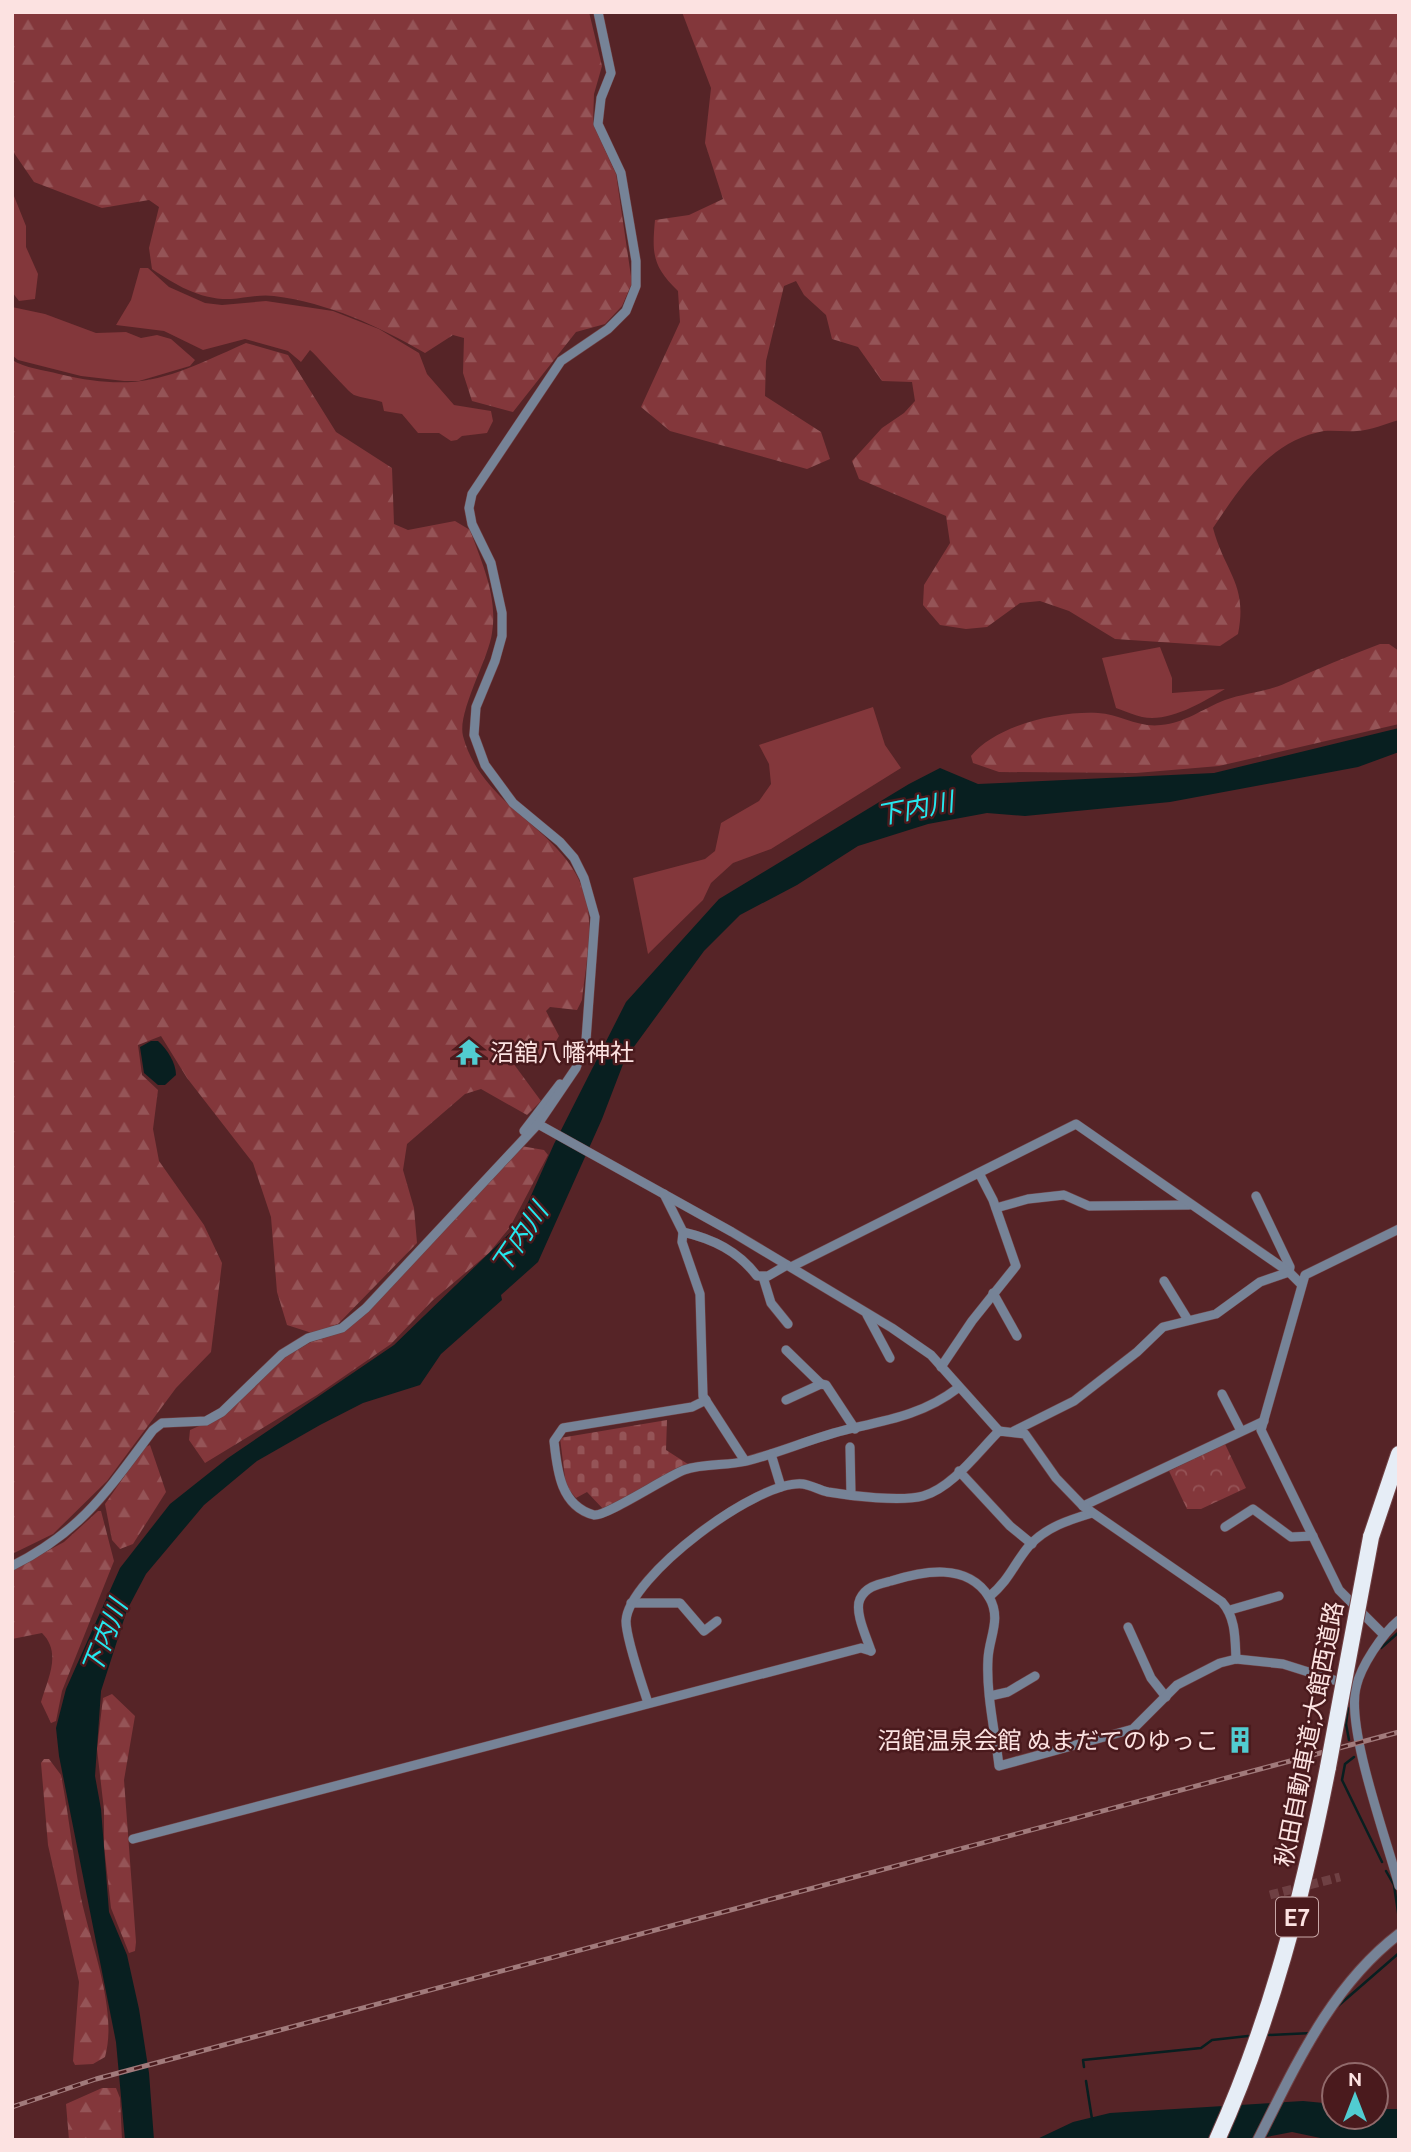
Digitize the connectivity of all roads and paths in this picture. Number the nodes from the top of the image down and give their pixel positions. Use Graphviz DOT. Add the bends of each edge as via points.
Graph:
graph roads {
  1 [pos="598,12"];
  2 [pos="576,1068"];
  3 [pos="542,1127"];
  4 [pos="524,1131"];
  5 [pos="979,1172"];
  6 [pos="663,1192"];
  7 [pos="1256,1196"];
  8 [pos="1189,1205"];
  9 [pos="996,1208"];
  10 [pos="1399,1229"];
  11 [pos="683,1232"];
  12 [pos="789,1266"];
  13 [pos="1289,1272"];
  14 [pos="763,1278"];
  15 [pos="1164,1281"];
  16 [pos="1301,1284"];
  17 [pos="993,1293"];
  18 [pos="866,1313"];
  19 [pos="1188,1320"];
  20 [pos="788,1324"];
  21 [pos="1017,1336"];
  22 [pos="786,1350"];
  23 [pos="890,1358"];
  24 [pos="941,1367"];
  25 [pos="821,1384"];
  26 [pos="958,1388"];
  27 [pos="1222,1394"];
  28 [pos="706,1400"];
  29 [pos="786,1400"];
  30 [pos="1264,1421"];
  31 [pos="855,1429"];
  32 [pos="999,1431"];
  33 [pos="1241,1431"];
  34 [pos="1013,1432"];
  35 [pos="850,1447"];
  36 [pos="771,1454"];
  37 [pos="1399,1454"];
  38 [pos="746,1461"];
  39 [pos="959,1471"];
  40 [pos="781,1487"];
  41 [pos="851,1495"];
  42 [pos="1083,1506"];
  43 [pos="1092,1513"];
  44 [pos="1225,1527"];
  45 [pos="1313,1536"];
  46 [pos="1032,1544"];
  47 [pos="12,1566"];
  48 [pos="1279,1596"];
  49 [pos="989,1597"];
  50 [pos="631,1603"];
  51 [pos="1230,1610"];
  52 [pos="1399,1620"];
  53 [pos="718,1621"];
  54 [pos="1128,1627"];
  55 [pos="1383,1634"];
  56 [pos="1236,1659"];
  57 [pos="1035,1676"];
  58 [pos="1356,1687"];
  59 [pos="990,1696"];
  60 [pos="1166,1697"];
  61 [pos="648,1703"];
  62 [pos="133,1839"];
  63 [pos="1396,1864"];
  64 [pos="1399,1886"];
  65 [pos="1399,1934"];
  66 [pos="1217,2140"];
  67 [pos="1258,2140"];
  1 -- 2 [label="street" via="611,73 601,98 598,124 621,173 635,251 636,286 626,311 561,361 472,495 470,508 472,524 491,563 502,613 502,636 476,707 474,735 485,765 513,803 574,858 595,917 586,1040"];
  2 -- 3 [label="street"];
  2 -- 4 [label="street" via="552,1091"];
  3 -- 6 [label="street"];
  3 -- 47 [label="street" via="342,1328 308,1338 282,1354 214,1416 190,1424 162,1423 96,1506 68,1533"];
  5 -- 8 [label="street" via="1076,1124"];
  5 -- 9 [label="street"];
  5 -- 12 [label="street"];
  6 -- 11 [label="street"];
  6 -- 12 [label="street"];
  7 -- 13 [label="street"];
  8 -- 9 [label="street" via="1089,1206 1064,1195"];
  8 -- 13 [label="street"];
  9 -- 17 [label="street" via="1016,1266"];
  10 -- 16 [label="street" via="1305,1275"];
  11 -- 14 [label="street" via="727,1248"];
  11 -- 28 [label="street" via="682,1242 700,1294 701,1374"];
  12 -- 14 [label="street"];
  12 -- 18 [label="street"];
  13 -- 16 [label="street"];
  13 -- 19 [label="street" via="1260,1282 1216,1314"];
  14 -- 20 [label="street" via="771,1303"];
  15 -- 19 [label="street"];
  16 -- 30 [label="street"];
  17 -- 21 [label="street"];
  17 -- 24 [label="street"];
  18 -- 23 [label="street"];
  18 -- 24 [label="street" via="931,1355"];
  19 -- 34 [label="street" via="1163,1327 1074,1401"];
  22 -- 25 [label="street"];
  24 -- 26 [label="street"];
  25 -- 29 [label="street"];
  25 -- 31 [label="street" via="830,1389"];
  26 -- 31 [label="street" via="914,1414"];
  26 -- 32 [label="street"];
  27 -- 33 [label="street"];
  28 -- 38 [label="street"];
  28 -- 38 [label="street" via="692,1407 563,1428 554,1441 562,1489 573,1502 603,1516 686,1469"];
  30 -- 33 [label="street"];
  30 -- 45 [label="street" via="1261,1430"];
  31 -- 36 [label="street"];
  32 -- 34 [label="street"];
  32 -- 39 [label="street"];
  33 -- 42 [label="street"];
  34 -- 42 [label="street" via="1032,1441 1056,1478"];
  35 -- 41 [label="street"];
  36 -- 38 [label="street"];
  36 -- 40 [label="street"];
  37 -- 66 [label="highway, 秋田自動車道;大館西道路 / E7, bridge" via="1371,1537 1297,1916 1249,2062"];
  39 -- 41 [label="street" via="937,1491 921,1497"];
  39 -- 46 [label="street"];
  40 -- 41 [label="street" via="802,1484"];
  40 -- 50 [label="street" via="753,1497 715,1520 666,1563"];
  42 -- 43 [label="street"];
  43 -- 46 [label="street" via="1054,1526"];
  43 -- 51 [label="street"];
  44 -- 45 [label="street" via="1253,1509 1292,1537"];
  45 -- 55 [label="street" via="1339,1590"];
  46 -- 49 [label="street" via="1010,1577"];
  48 -- 51 [label="street"];
  49 -- 59 [label="street" via="997,1620 988,1657"];
  49 -- 61 [label="street" via="974,1582 931,1570 870,1587 859,1600 859,1609 871,1651 861,1648"];
  50 -- 53 [label="street" via="680,1603 704,1631"];
  50 -- 61 [label="street" via="626,1622"];
  51 -- 56 [label="street"];
  52 -- 55 [label="street"];
  54 -- 60 [label="street" via="1151,1678"];
  55 -- 58 [label="street"];
  56 -- 58 [label="street" via="1283,1664"];
  56 -- 60 [label="street" via="1195,1674"];
  57 -- 59 [label="street" via="1008,1692"];
  58 -- 63 [label="street" via="1359,1742"];
  59 -- 60 [label="street" via="999,1766 1133,1729"];
  61 -- 62 [label="street"];
  63 -- 64 [label="street"];
  65 -- 67 [label="street" via="1340,1991"];
}
